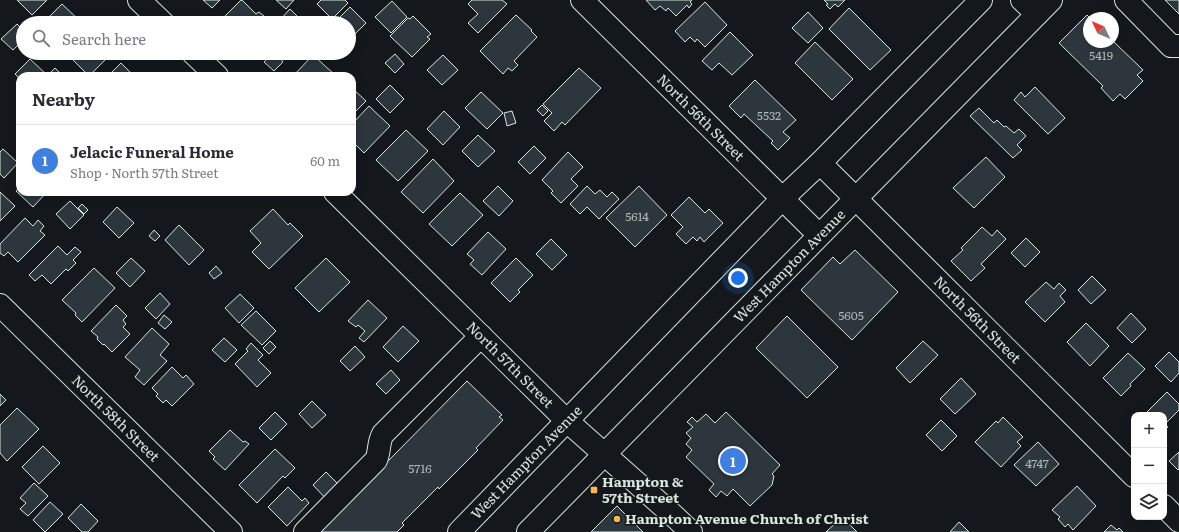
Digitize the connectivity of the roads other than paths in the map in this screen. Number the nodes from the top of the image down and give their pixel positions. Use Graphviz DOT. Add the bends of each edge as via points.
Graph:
graph roads {
  1 [pos="140,0"];
  2 [pos="582,0"];
  3 [pos="981,0"];
  4 [pos="1126,0"];
  5 [pos="1037,5"];
  6 [pos="156,16"];
  7 [pos="1179,46"];
  8 [pos="200,60"];
  9 [pos="213,72"];
  10 [pos="820,163"];
  11 [pos="339,196"];
  12 [pos="783,198"];
  13 [pos="856,198"];
  14 [pos="820,235"];
  15 [pos="0,305"];
  16 [pos="481,336"];
  17 [pos="567,421"];
  18 [pos="604,453"];
  19 [pos="1131,473"];
  20 [pos="1167,509"];
  21 [pos="1179,521"];
  22 [pos="231,532"];
  23 [pos="305,532"];
  24 [pos="459,532"];
  25 [pos="528,532"];
  26 [pos="691,532"];
  1 -- 6 [label="street"];
  2 -- 12 [label="street, North 56th Street"];
  3 -- 10 [label="street, West Hampton Avenue"];
  4 -- 7 [label="street" via="1171,46"];
  5 -- 13 [label="street, West Hampton Avenue"];
  8 -- 9 [label="street"];
  10 -- 12 [label="street, West Hampton Avenue"];
  10 -- 13 [label="street, North 56th Street"];
  11 -- 16 [label="street, North 57th Street"];
  12 -- 14 [label="street, North 56th Street"];
  12 -- 17 [label="street, West Hampton Avenue"];
  13 -- 14 [label="street, West Hampton Avenue"];
  13 -- 19 [label="street, North 56th Street"];
  14 -- 18 [label="street, West Hampton Avenue"];
  15 -- 22 [label="street, North 58th Street"];
  16 -- 17 [label="street, North 57th Street"];
  16 -- 23 [label="street" via="383,434 376,460"];
  17 -- 18 [label="street, North 57th Street"];
  17 -- 24 [label="street, West Hampton Avenue"];
  18 -- 25 [label="street, West Hampton Avenue"];
  18 -- 26 [label="street, North 57th Street"];
  20 -- 21 [label="street"];
}
